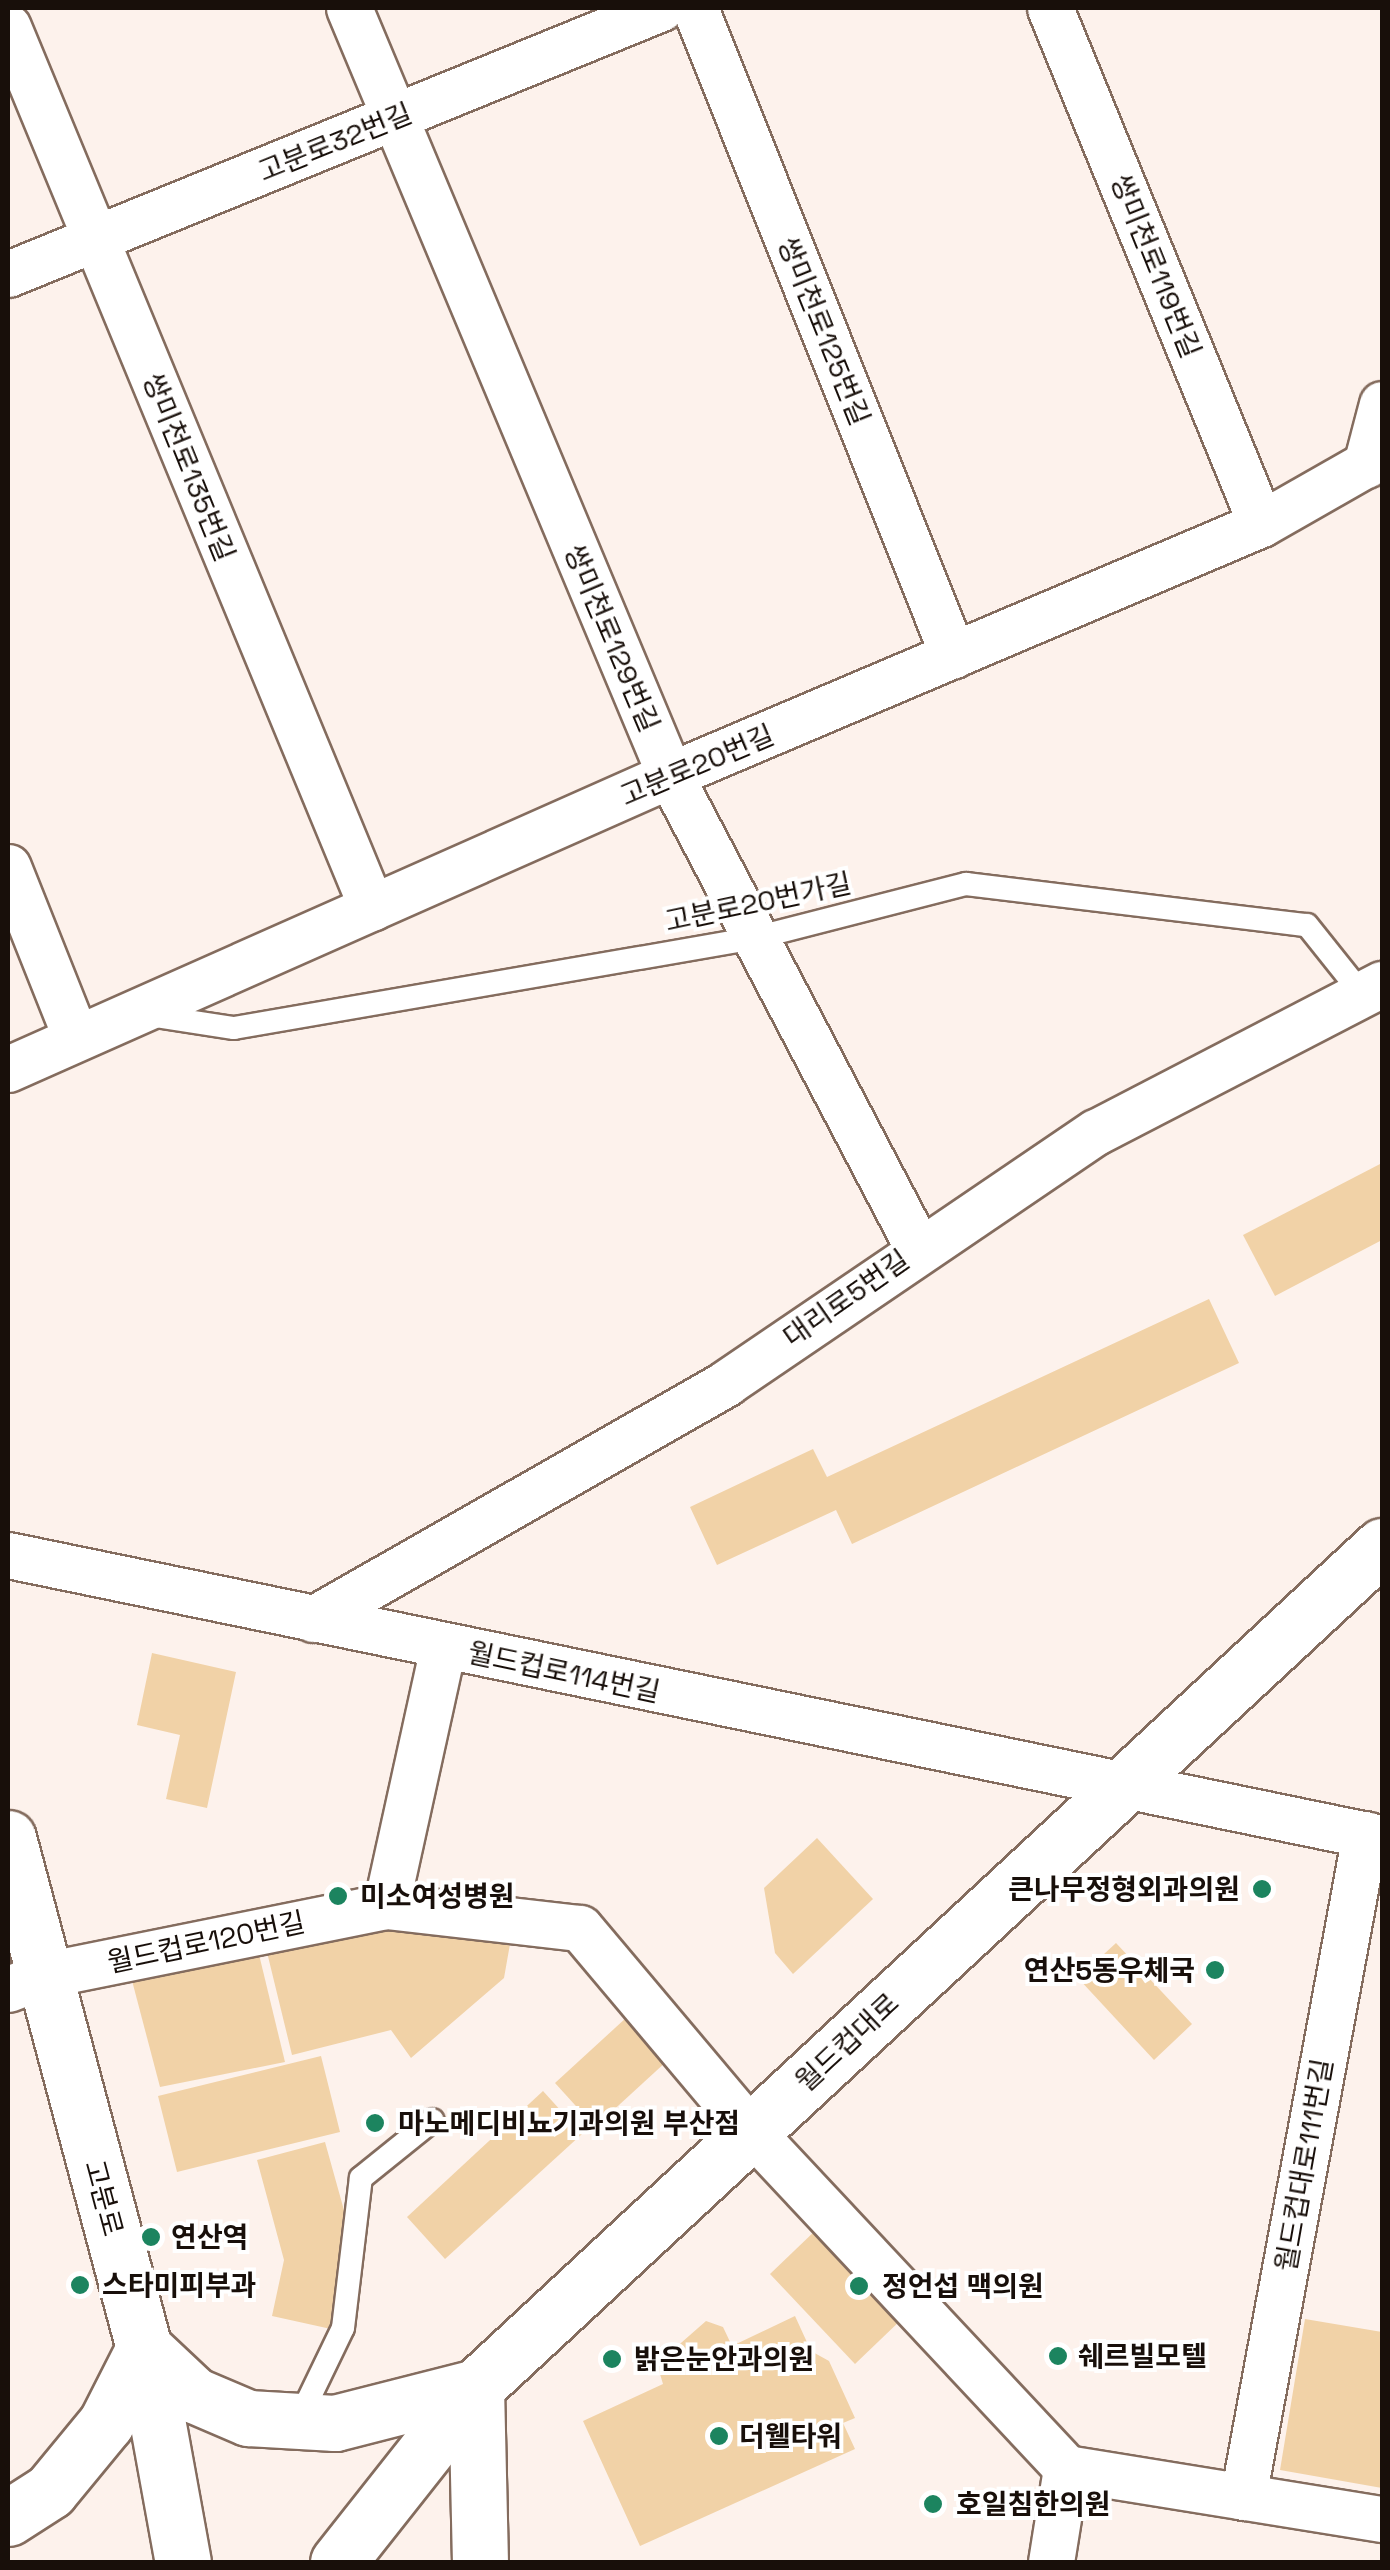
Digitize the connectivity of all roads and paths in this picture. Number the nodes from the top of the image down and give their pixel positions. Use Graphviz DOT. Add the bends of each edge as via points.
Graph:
graph roads {
  1 [pos="349,8"];
  2 [pos="661,8"];
  3 [pos="695,8"];
  4 [pos="1050,8"];
  5 [pos="8,27"];
  6 [pos="396,118"];
  7 [pos="94,238"];
  8 [pos="8,274"];
  9 [pos="1382,404"];
  10 [pos="1374,460"];
  11 [pos="1261,524"];
  12 [pos="953,655"];
  13 [pos="670,775"];
  14 [pos="8,867"];
  15 [pos="372,908"];
  16 [pos="755,938"];
  17 [pos="1372,989"];
  18 [pos="134,1013"];
  19 [pos="76,1038"];
  20 [pos="8,1069"];
  21 [pos="918,1248"];
  22 [pos="1382,1546"];
  23 [pos="8,1555"];
  24 [pos="314,1618"];
  25 [pos="443,1648"];
  26 [pos="1122,1788"];
  27 [pos="1374,1836"];
  28 [pos="8,1838"];
  29 [pos="386,1906"];
  30 [pos="26,1982"];
  31 [pos="433,2120"];
  32 [pos="751,2131"];
  33 [pos="144,2348"];
  34 [pos="476,2386"];
  35 [pos="298,2421"];
  36 [pos="1066,2468"];
  37 [pos="1244,2497"];
  38 [pos="8,2518"];
  39 [pos="1382,2519"];
  40 [pos="183,2562"];
  41 [pos="338,2562"];
  42 [pos="480,2562"];
  43 [pos="1051,2562"];
  1 -- 6 [label="street, 쌍미천로129번길"];
  2 -- 6 [label="street, 고분로32번길"];
  3 -- 12 [label="street, 쌍미천로125번길"];
  4 -- 11 [label="street, 쌍미천로119번길"];
  5 -- 7 [label="street, 쌍미천로135번길"];
  6 -- 7 [label="street, 고분로32번길"];
  6 -- 13 [label="street, 쌍미천로129번길"];
  7 -- 8 [label="street, 고분로32번길"];
  7 -- 15 [label="street, 쌍미천로135번길"];
  9 -- 10 [label="street"];
  10 -- 11 [label="street, 고분로20번길"];
  11 -- 12 [label="street, 고분로20번길"];
  12 -- 13 [label="street, 고분로20번길"];
  13 -- 15 [label="street, 고분로20번길"];
  13 -- 16 [label="street, 쌍미천로129번길"];
  14 -- 19 [label="street"];
  15 -- 18 [label="street, 고분로20번길"];
  16 -- 17 [label="lane, 고분로20번가길" via="966,884 1306,925"];
  16 -- 18 [label="lane, 고분로20번가길" via="234,1028"];
  16 -- 21 [label="street, 쌍미천로129번길"];
  17 -- 21 [label="street, 대리로5번길" via="1096,1132"];
  18 -- 19 [label="street, 고분로20번길"];
  19 -- 20 [label="street, 고분로20번길"];
  21 -- 24 [label="street, 대리로5번길" via="726,1383"];
  22 -- 26 [label="main road, 월드컵대로"];
  23 -- 24 [label="street, 월드컵로114번길"];
  24 -- 25 [label="street, 월드컵로114번길"];
  25 -- 26 [label="street, 월드컵로114번길"];
  25 -- 29 [label="street"];
  26 -- 27 [label="street, 월드컵대로111번길"];
  26 -- 32 [label="main road, 월드컵대로"];
  27 -- 37 [label="street, 월드컵대로111번길"];
  28 -- 30 [label="main road, 고분로"];
  29 -- 30 [label="street, 월드컵로120번길"];
  29 -- 32 [label="street, 월드컵로120번길" via="580,1928"];
  30 -- 33 [label="main road, 고분로"];
  31 -- 35 [label="lane" via="362,2178 343,2328"];
  32 -- 34 [label="main road, 월드컵대로"];
  32 -- 36 [label="street, 월드컵로120번길"];
  33 -- 35 [label="main road" via="194,2395 248,2418"];
  33 -- 38 [label="main road" via="95,2436 50,2490"];
  33 -- 40 [label="main road, 고분로"];
  34 -- 35 [label="main road" via="335,2424"];
  34 -- 41 [label="main road, 월드컵대로"];
  34 -- 42 [label="main road"];
  36 -- 37 [label="street"];
  36 -- 43 [label="street"];
  37 -- 39 [label="street"];
}
